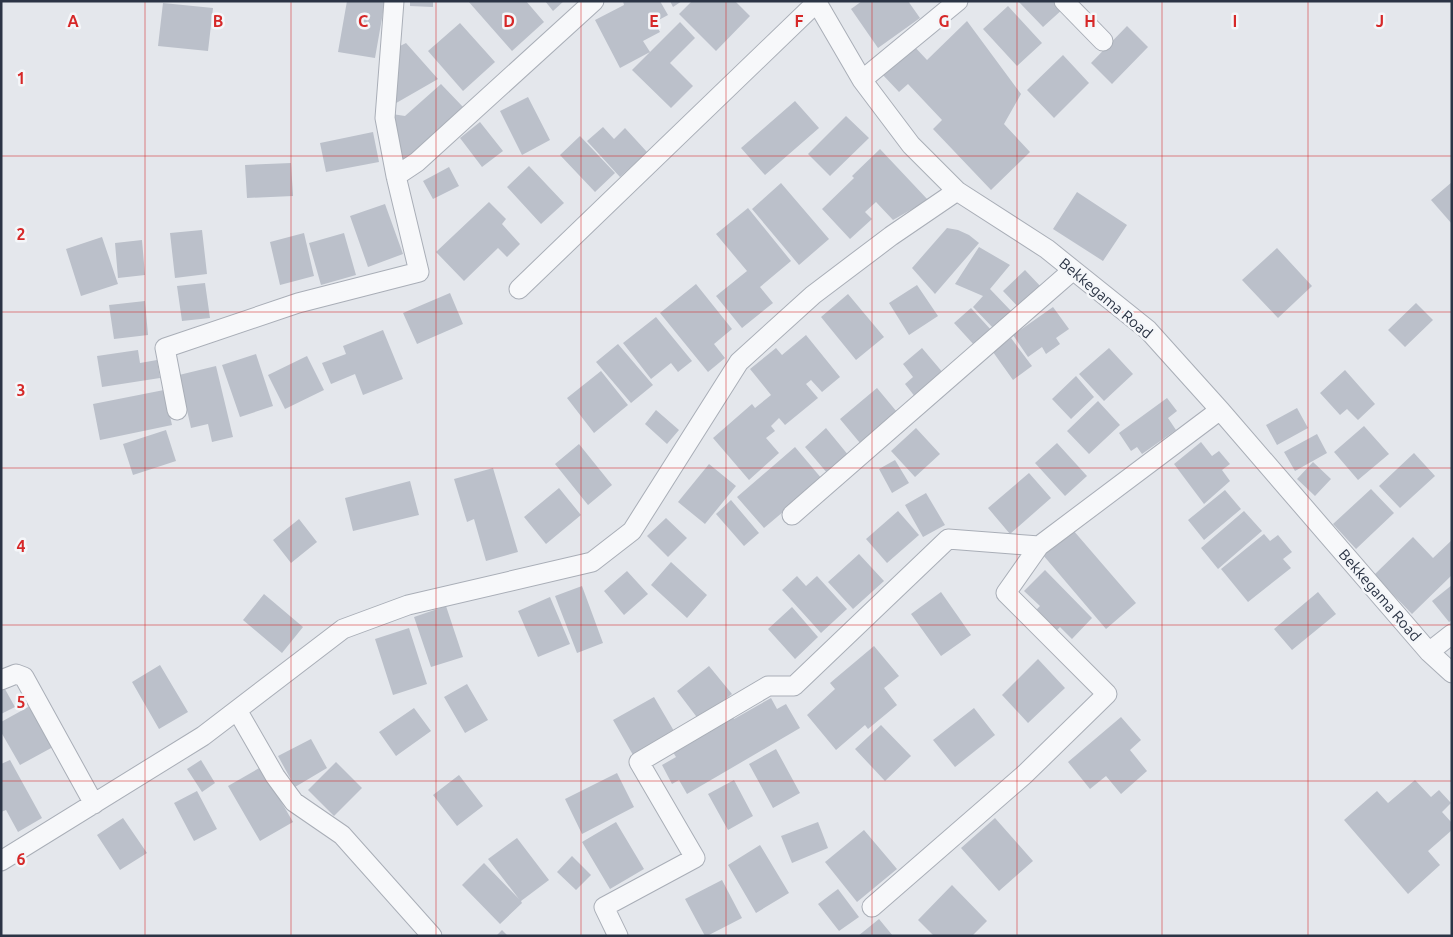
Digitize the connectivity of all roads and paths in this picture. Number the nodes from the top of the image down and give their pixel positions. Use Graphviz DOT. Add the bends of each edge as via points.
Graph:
graph roads {
  1 [pos="394,1"];
  2 [pos="594,1"];
  3 [pos="958,1"];
  4 [pos="1064,1"];
  5 [pos="816,2"];
  6 [pos="1103,41"];
  7 [pos="862,80"];
  8 [pos="396,176"];
  9 [pos="957,191"];
  10 [pos="1073,270"];
  11 [pos="519,289"];
  12 [pos="177,410"];
  13 [pos="1220,410"];
  14 [pos="792,516"];
  15 [pos="1039,546"];
  16 [pos="1452,634"];
  17 [pos="1429,652"];
  18 [pos="1452,673"];
  19 [pos="1,680"];
  20 [pos="237,710"];
  21 [pos="94,804"];
  22 [pos="1,861"];
  23 [pos="872,907"];
  24 [pos="432,936"];
  25 [pos="618,936"];
  1 -- 8 [label="street" via="385,118"];
  2 -- 8 [label="street" via="417,162"];
  3 -- 7 [label="street"];
  4 -- 6 [label="street"];
  5 -- 7 [label="street, Bekkegama Road"];
  5 -- 11 [label="street"];
  7 -- 9 [label="street, Bekkegama Road" via="911,145"];
  8 -- 12 [label="street" via="419,272 298,303 166,348"];
  9 -- 10 [label="street, Bekkegama Road" via="1047,249"];
  9 -- 20 [label="street" via="813,295 739,362 632,531 592,562 408,605 343,629"];
  10 -- 13 [label="street, Bekkegama Road" via="1148,330"];
  10 -- 14 [label="street"];
  13 -- 15 [label="street"];
  13 -- 17 [label="street, Bekkegama Road"];
  15 -- 23 [label="street" via="1006,593 1107,694 1025,774"];
  15 -- 25 [label="street" via="948,540 794,686 768,686 639,762 695,858 604,907"];
  16 -- 17 [label="street"];
  17 -- 18 [label="street, Bekkegama Road"];
  19 -- 21 [label="street" via="16,674 24,677"];
  20 -- 21 [label="street" via="203,736"];
  20 -- 24 [label="street" via="294,802 342,834"];
  21 -- 22 [label="street"];
}
